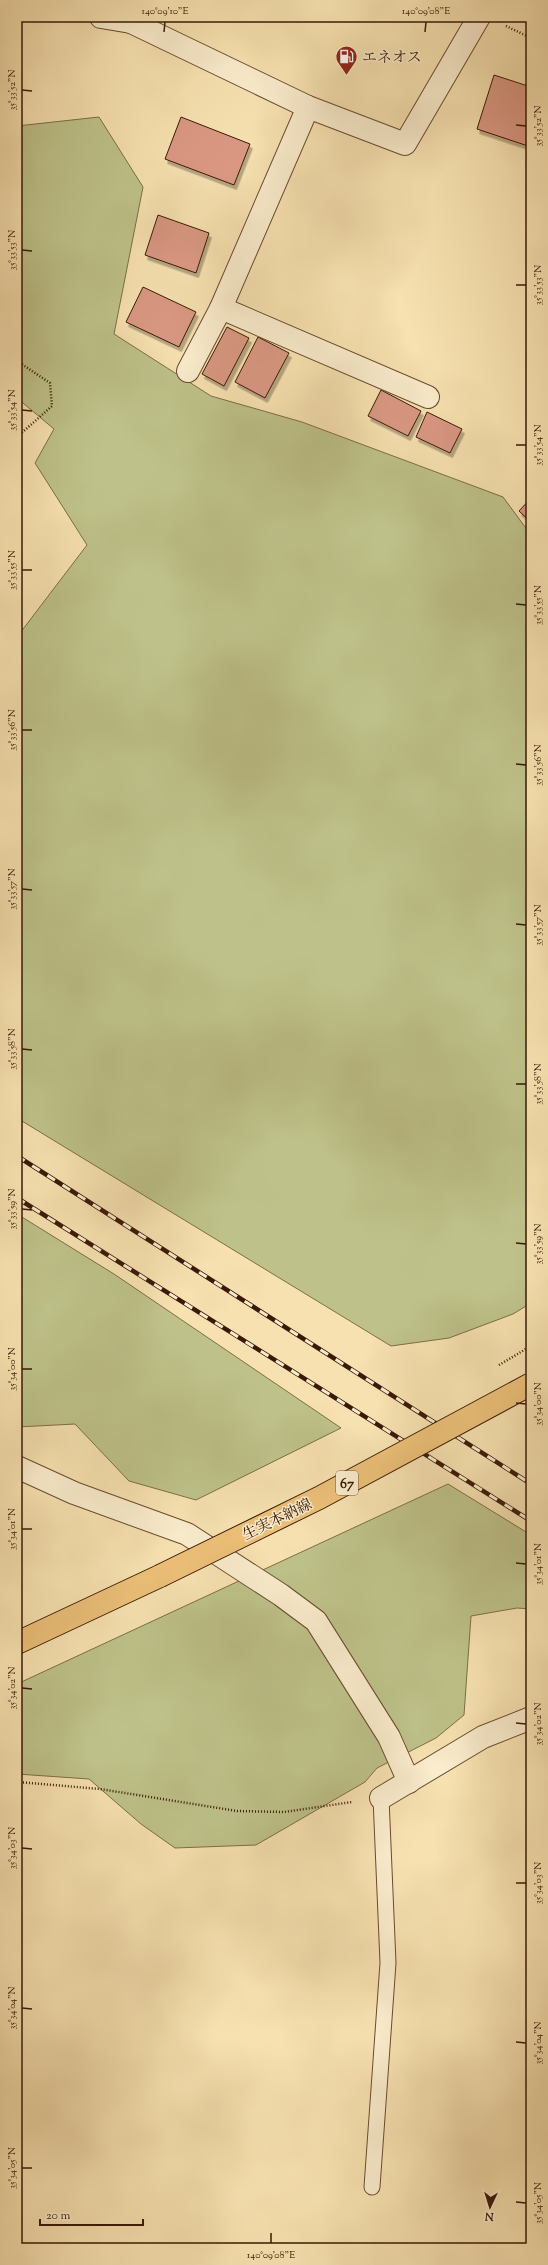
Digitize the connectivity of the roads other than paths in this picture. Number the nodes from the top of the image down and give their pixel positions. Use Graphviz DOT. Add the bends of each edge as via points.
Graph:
graph roads {
  1 [pos="101,17"];
  2 [pos="479,17"];
  3 [pos="129,19"];
  4 [pos="308,107"];
  5 [pos="222,308"];
  6 [pos="188,371"];
  7 [pos="428,398"];
  8 [pos="531,1384"];
  9 [pos="17,1468"];
  10 [pos="17,1643"];
  11 [pos="531,1718"];
  12 [pos="409,1782"];
  13 [pos="380,1798"];
  14 [pos="372,2187"];
  1 -- 3 [label="street"];
  2 -- 4 [label="street" via="405,144"];
  3 -- 4 [label="street"];
  4 -- 5 [label="street"];
  5 -- 6 [label="street"];
  5 -- 7 [label="street"];
  8 -- 10 [label="main road, 生実本納線 / 67, bridge" via="319,1498"];
  9 -- 12 [label="street" via="74,1493 186,1534 281,1595 316,1621 389,1737"];
  11 -- 12 [label="street" via="483,1737"];
  12 -- 13 [label="street"];
  13 -- 14 [label="lane" via="388,1963"];
}
